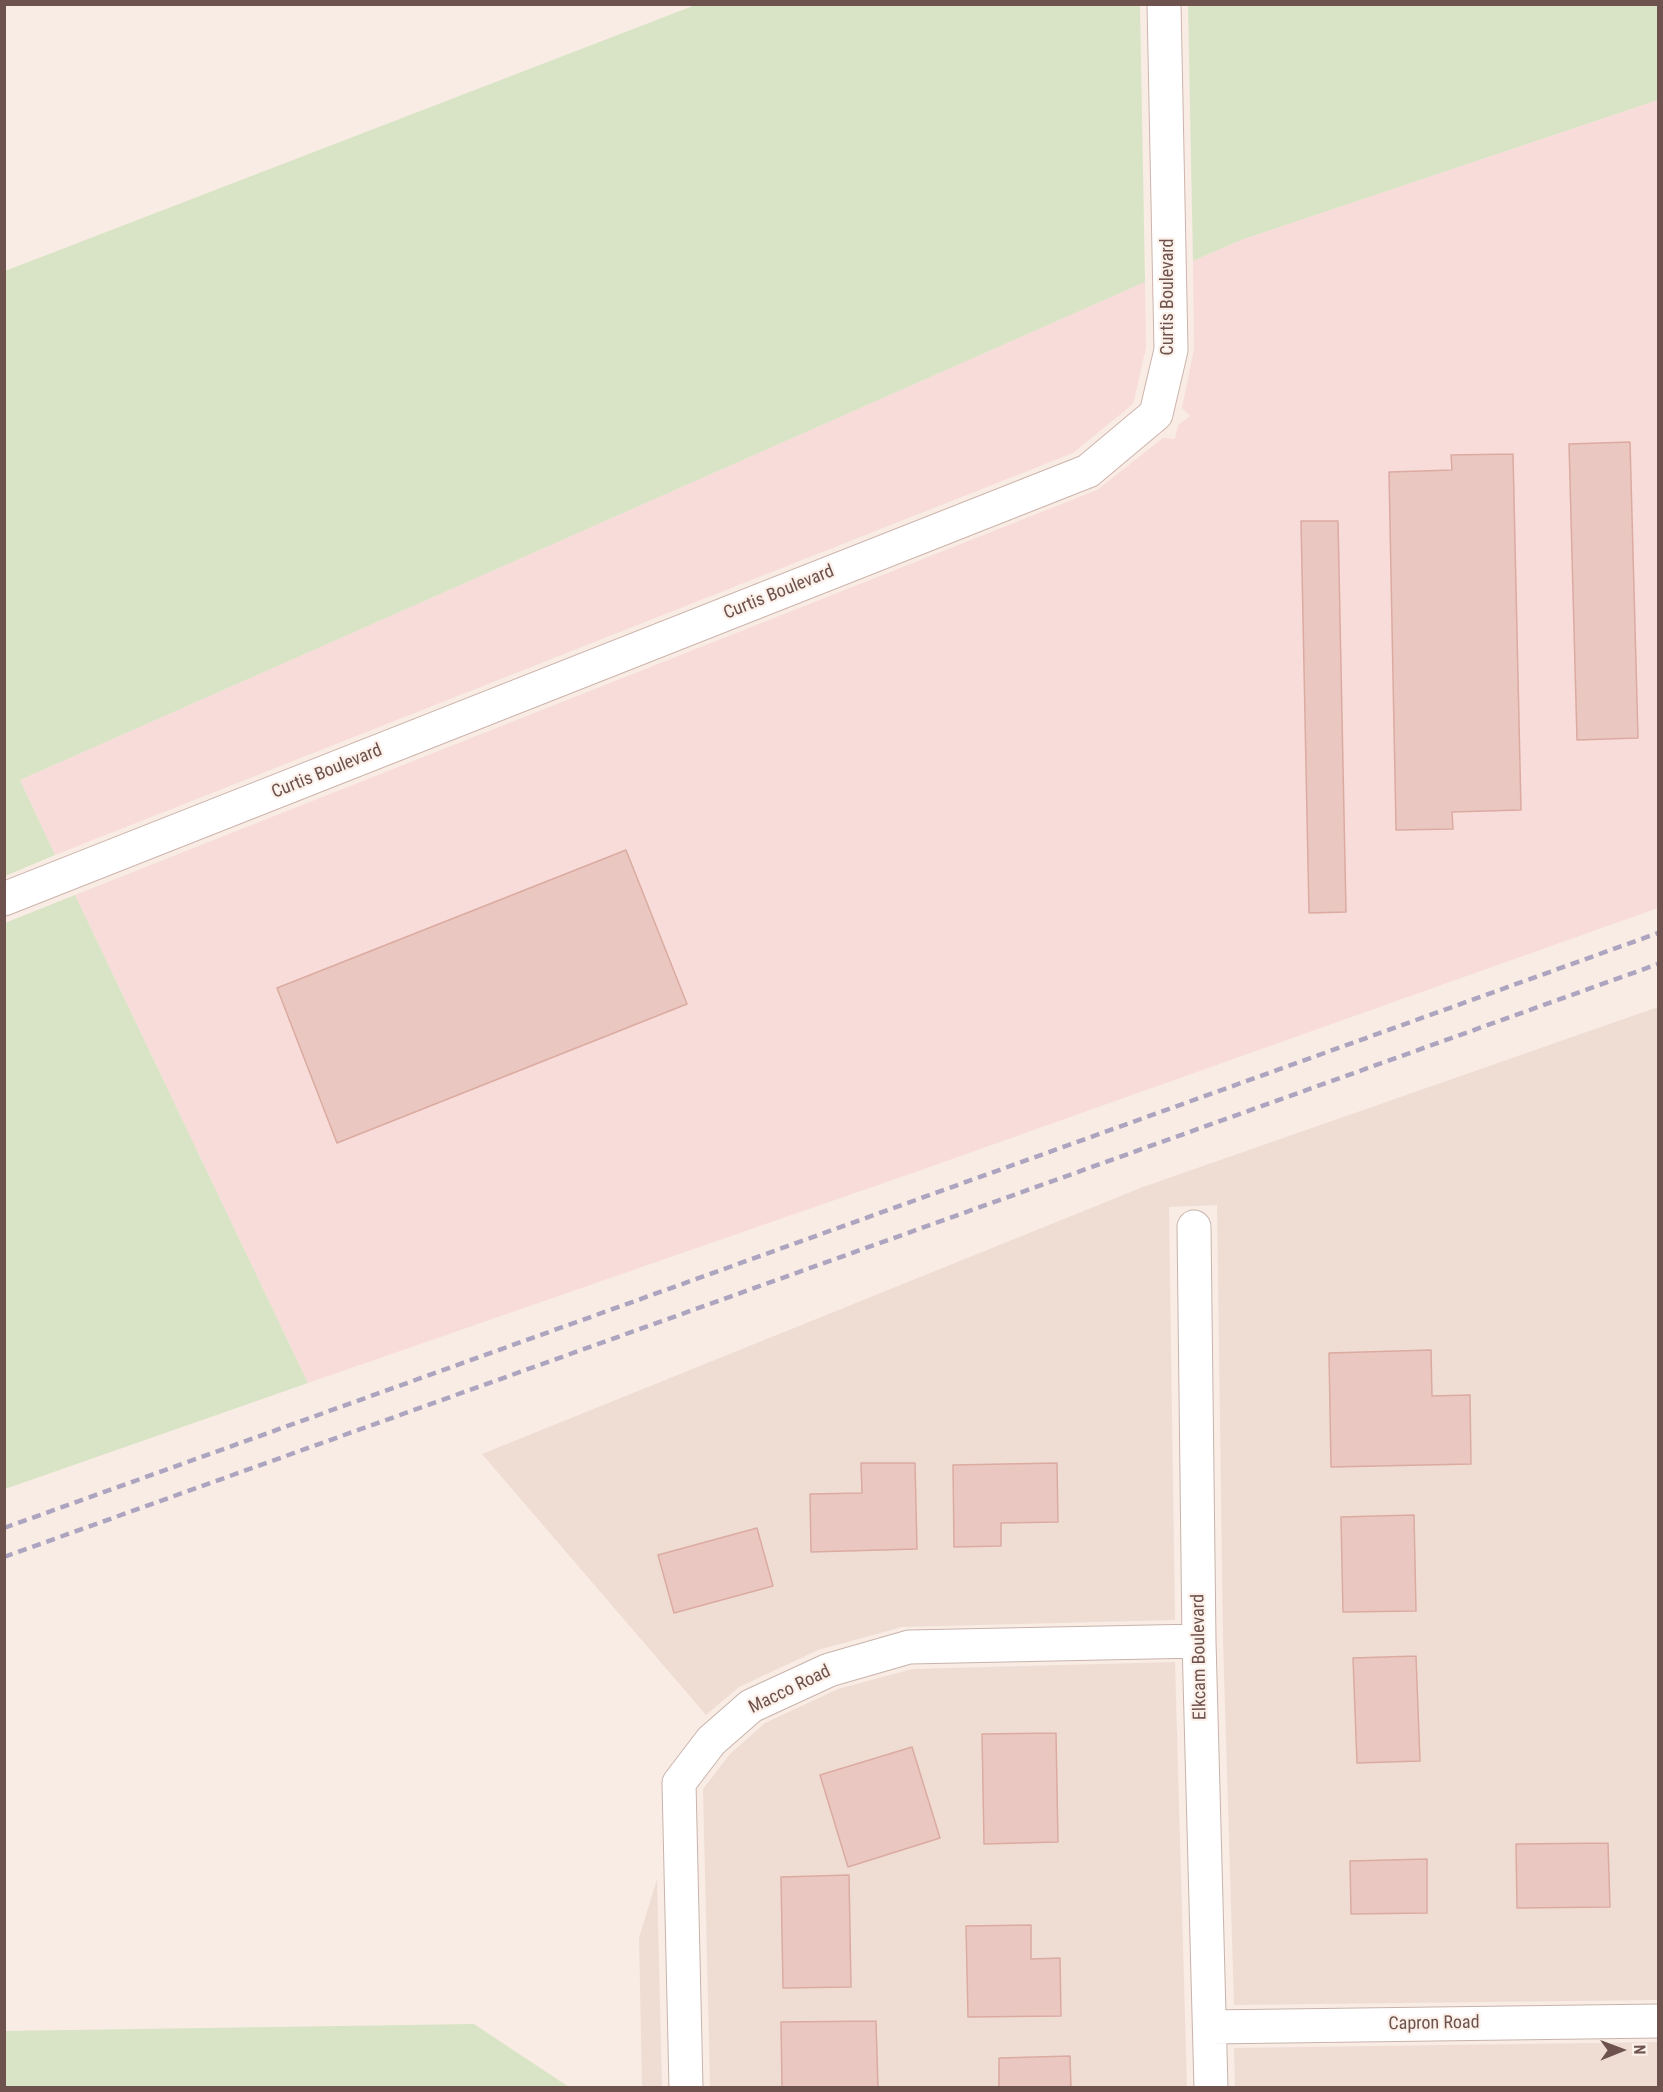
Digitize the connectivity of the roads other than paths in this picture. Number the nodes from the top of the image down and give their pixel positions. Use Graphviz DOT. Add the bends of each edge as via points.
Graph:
graph roads {
  1 [pos="1164,4"];
  2 [pos="4,899"];
  3 [pos="1194,1227"];
  4 [pos="1199,1641"];
  5 [pos="1659,2021"];
  6 [pos="1210,2027"];
  7 [pos="686,2088"];
  8 [pos="1211,2088"];
  1 -- 2 [label="street, Curtis Boulevard" via="1171,350 1156,414 1088,471"];
  3 -- 4 [label="street, Elkcam Boulevard"];
  4 -- 6 [label="street, Elkcam Boulevard"];
  4 -- 7 [label="street, Macco Road" via="909,1647 829,1670 751,1706 711,1741 679,1783"];
  5 -- 6 [label="street, Capron Road"];
  6 -- 8 [label="street, Elkcam Boulevard"];
}
